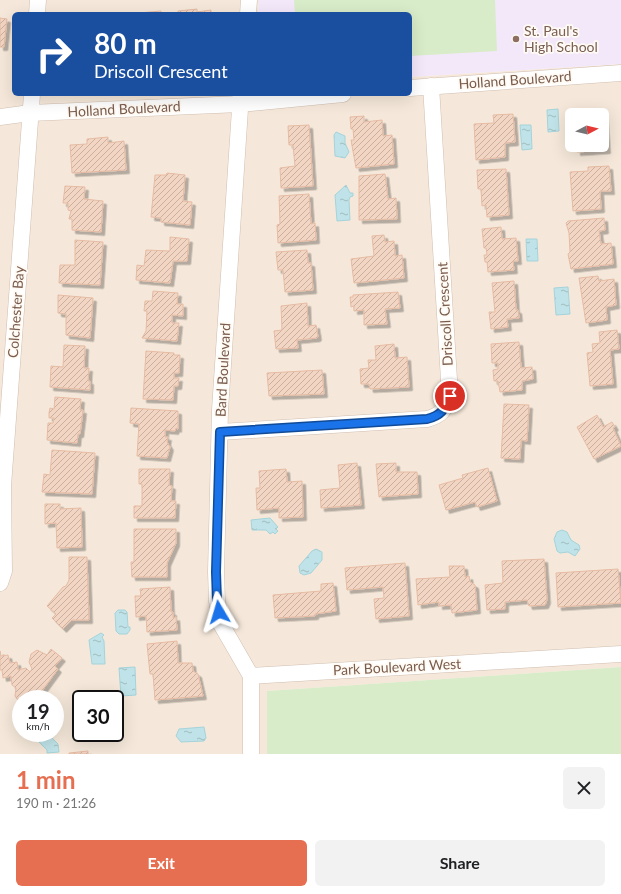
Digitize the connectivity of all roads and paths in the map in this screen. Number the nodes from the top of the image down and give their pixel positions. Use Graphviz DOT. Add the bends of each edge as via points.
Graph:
graph roads {
  1 [pos="38,0"];
  2 [pos="249,0"];
  3 [pos="37,12"];
  4 [pos="248,12"];
  5 [pos="621,73"];
  6 [pos="431,86"];
  7 [pos="412,88"];
  8 [pos="32,96"];
  9 [pos="302,96"];
  10 [pos="241,99"];
  11 [pos="30,113"];
  12 [pos="0,117"];
  13 [pos="6,360"];
  14 [pos="220,432"];
  15 [pos="0,583"];
  16 [pos="621,654"];
  17 [pos="251,676"];
  18 [pos="251,754"];
  1 -- 3 [label="street"];
  2 -- 4 [label="street"];
  5 -- 6 [label="street, Holland Boulevard"];
  6 -- 7 [label="street, Holland Boulevard"];
  6 -- 14 [label="street, Driscoll Crescent" via="450,396 445,408 437,416 427,419"];
  8 -- 11 [label="street, Colchester Bay"];
  9 -- 10 [label="street, Holland Boulevard"];
  10 -- 11 [label="street, Holland Boulevard"];
  10 -- 14 [label="street, Bard Boulevard"];
  11 -- 12 [label="street, Holland Boulevard"];
  11 -- 13 [label="street, Colchester Bay"];
  13 -- 15 [label="street, Colchester Bay" via="4,572"];
  14 -- 17 [label="street, Bard Boulevard" via="217,601 221,624"];
  16 -- 17 [label="street, Park Boulevard West"];
  17 -- 18 [label="street"];
}
